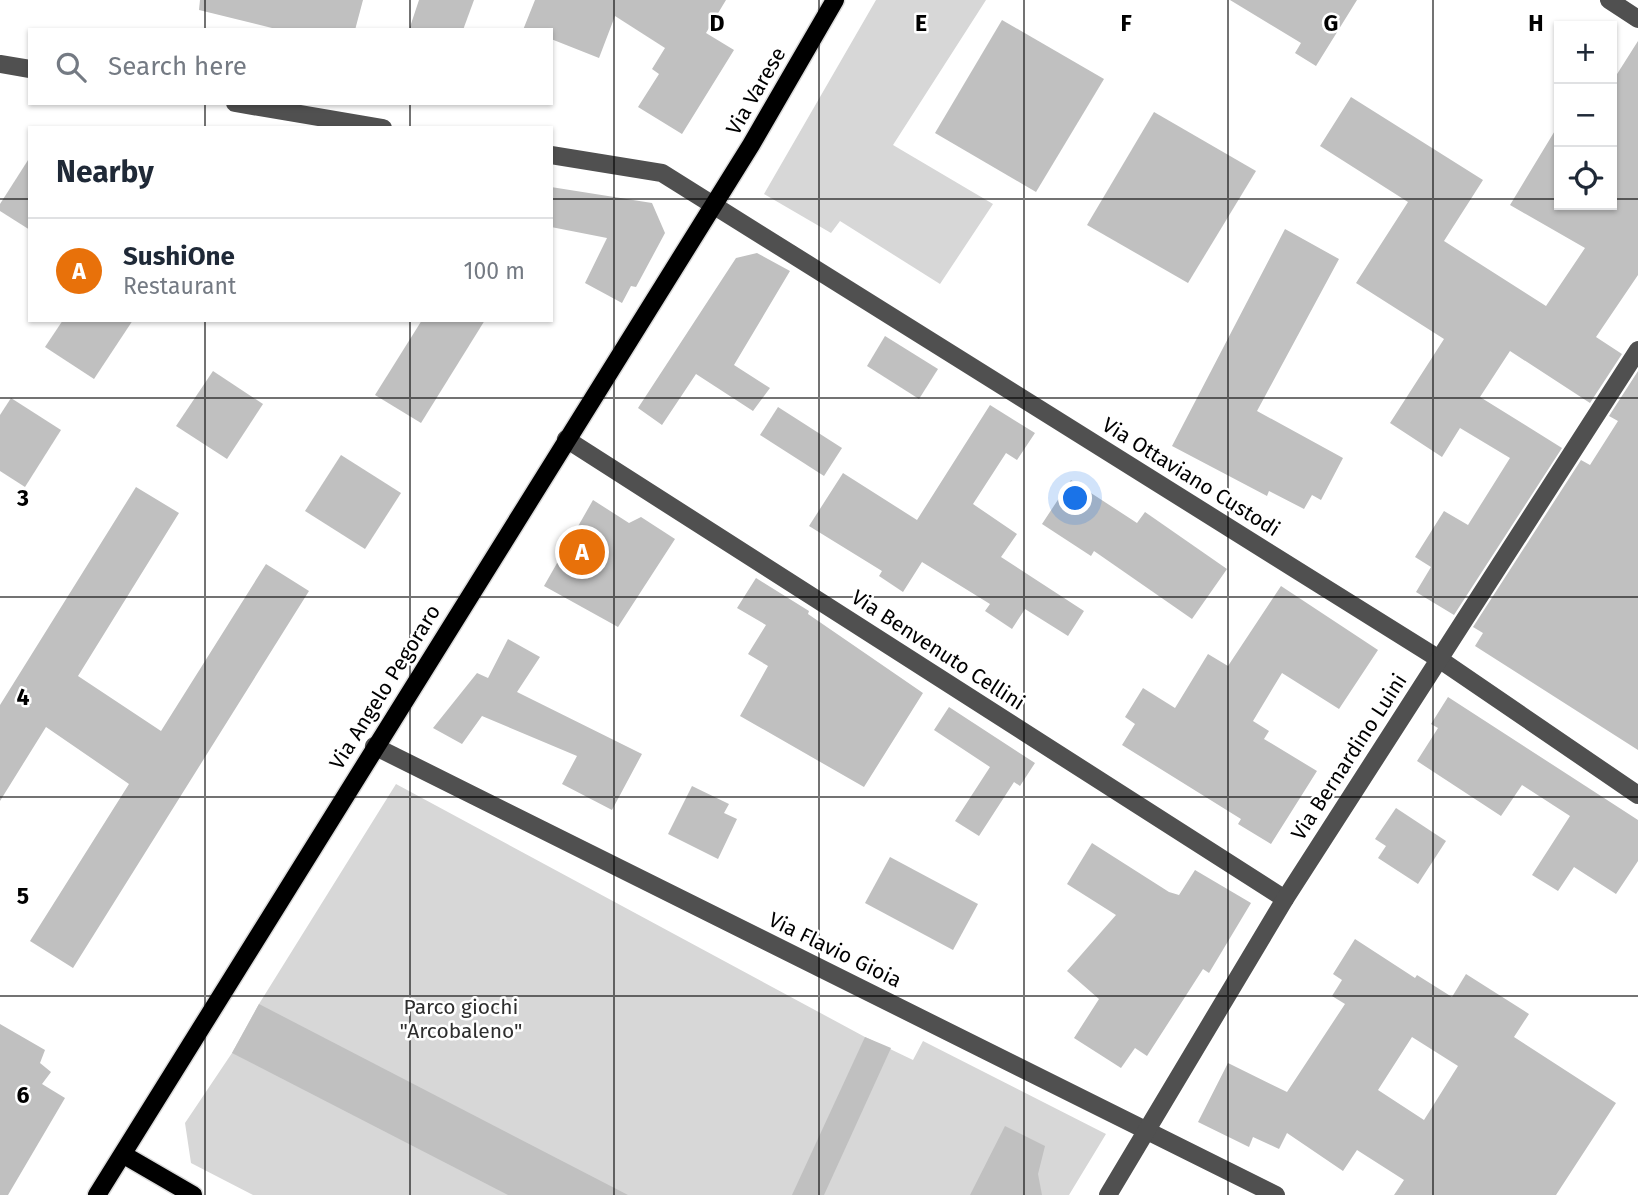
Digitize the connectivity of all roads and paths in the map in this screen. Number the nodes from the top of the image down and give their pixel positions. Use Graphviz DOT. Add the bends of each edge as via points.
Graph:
graph roads {
  1 [pos="835,0"];
  2 [pos="1609,0"];
  3 [pos="1632,10"];
  4 [pos="0,64"];
  5 [pos="28,69"];
  6 [pos="246,105"];
  7 [pos="371,126"];
  8 [pos="553,156"];
  9 [pos="714,205"];
  10 [pos="1638,349"];
  11 [pos="566,439"];
  12 [pos="1439,659"];
  13 [pos="374,746"];
  14 [pos="1638,795"];
  15 [pos="1285,899"];
  16 [pos="1148,1130"];
  17 [pos="124,1155"];
  18 [pos="97,1195"];
  19 [pos="193,1195"];
  20 [pos="1108,1195"];
  21 [pos="1276,1195"];
  1 -- 9 [label="main road, Via Varese"];
  2 -- 3 [label="street"];
  4 -- 5 [label="street"];
  6 -- 7 [label="street"];
  8 -- 9 [label="street, Via Ottaviano Custodi" via="662,173"];
  9 -- 11 [label="main road, Via Angelo Pegoraro"];
  9 -- 12 [label="street, Via Ottaviano Custodi"];
  10 -- 12 [label="street, Via Bernardino Luini"];
  11 -- 13 [label="main road, Via Angelo Pegoraro"];
  11 -- 15 [label="street, Via Benvenuto Cellini"];
  12 -- 14 [label="street, Via Ottaviano Custodi"];
  12 -- 15 [label="street, Via Bernardino Luini"];
  13 -- 16 [label="street, Via Flavio Gioia"];
  13 -- 17 [label="main road, Via Angelo Pegoraro"];
  15 -- 16 [label="street, Via Bernardino Luini"];
  16 -- 20 [label="street, Via Bernardino Luini"];
  16 -- 21 [label="street, Via Flavio Gioia"];
  17 -- 18 [label="main road, Via Angelo Pegoraro"];
  17 -- 19 [label="main road"];
}
